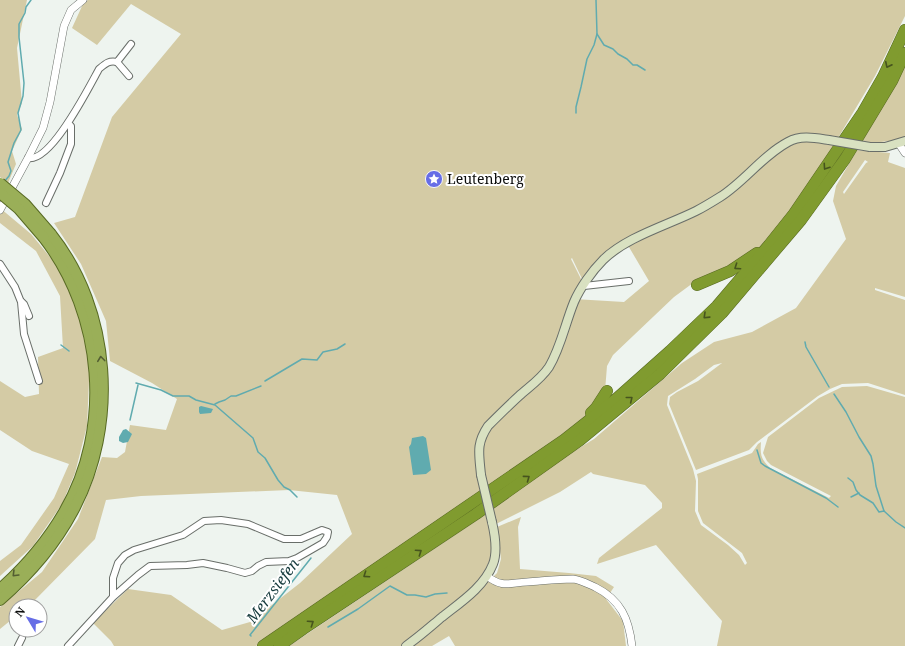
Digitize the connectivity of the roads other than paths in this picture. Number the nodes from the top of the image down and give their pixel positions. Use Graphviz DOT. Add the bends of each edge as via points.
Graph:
graph roads {
  1 [pos="83,0"];
  2 [pos="905,30"];
  3 [pos="131,44"];
  4 [pos="905,53"];
  5 [pos="117,62"];
  6 [pos="129,76"];
  7 [pos="68,123"];
  8 [pos="902,142"];
  9 [pos="905,153"];
  10 [pos="28,158"];
  11 [pos="0,183"];
  12 [pos="0,193"];
  13 [pos="46,203"];
  14 [pos="0,210"];
  15 [pos="47,236"];
  16 [pos="769,245"];
  17 [pos="0,264"];
  18 [pos="629,281"];
  19 [pos="697,285"];
  20 [pos="584,286"];
  21 [pos="21,302"];
  22 [pos="29,316"];
  23 [pos="39,381"];
  24 [pos="607,391"];
  25 [pos="564,440"];
  26 [pos="487,576"];
  27 [pos="3,594"];
  28 [pos="113,597"];
  29 [pos="22,638"];
  30 [pos="18,646"];
  31 [pos="68,646"];
  32 [pos="263,646"];
  33 [pos="279,646"];
  34 [pos="406,646"];
  35 [pos="632,646"];
  1 -- 10 [label="street" via="67,17 48,115"];
  2 -- 16 [label="highway, one-way" via="863,112 793,215"];
  3 -- 5 [label="street"];
  33 -- 4 [label="highway, one-way" via="476,514 580,440 660,374 722,313 801,220 845,159 892,81"];
  5 -- 6 [label="street"];
  5 -- 7 [label="street" via="106,63 99,69"];
  7 -- 10 [label="street" via="42,155 33,159"];
  7 -- 13 [label="street" via="71,126 71,144"];
  8 -- 9 [label="street"];
  8 -- 20 [label="main road, bridge" via="885,148 810,137 788,142 721,196 696,211 622,246 604,259"];
  10 -- 14 [label="street"];
  11 -- 15 [label="highway, bridge" via="25,204"];
  12 -- 15 [label="highway, bridge"];
  15 -- 27 [label="highway" via="62,250 71,265 94,319 102,366 102,415 97,447 73,511 50,547 29,571"];
  16 -- 19 [label="highway, one-way" via="730,271"];
  16 -- 25 [label="highway, one-way" via="717,306 670,351 616,399"];
  17 -- 21 [label="street" via="15,287"];
  18 -- 20 [label="street"];
  20 -- 26 [label="main road, bridge" via="575,301 549,366 488,426 482,436 478,449 481,475 496,545 493,564"];
  21 -- 22 [label="street"];
  21 -- 23 [label="street" via="24,334"];
  24 -- 25 [label="highway" via="596,408 564,435"];
  25 -- 32 [label="highway, one-way"];
  26 -- 34 [label="main road" via="469,596"];
  26 -- 35 [label="street" via="495,583 504,584 567,580 585,582 604,592 618,604 627,619"];
  28 -- 28 [label="street" via="150,566 203,562 245,574 266,562 298,558 323,543 328,532 322,530 301,539 284,538 248,524 221,520 204,521 183,535 125,555 118,563 113,578"];
  28 -- 31 [label="street"];
  29 -- 30 [label="street"];
}
